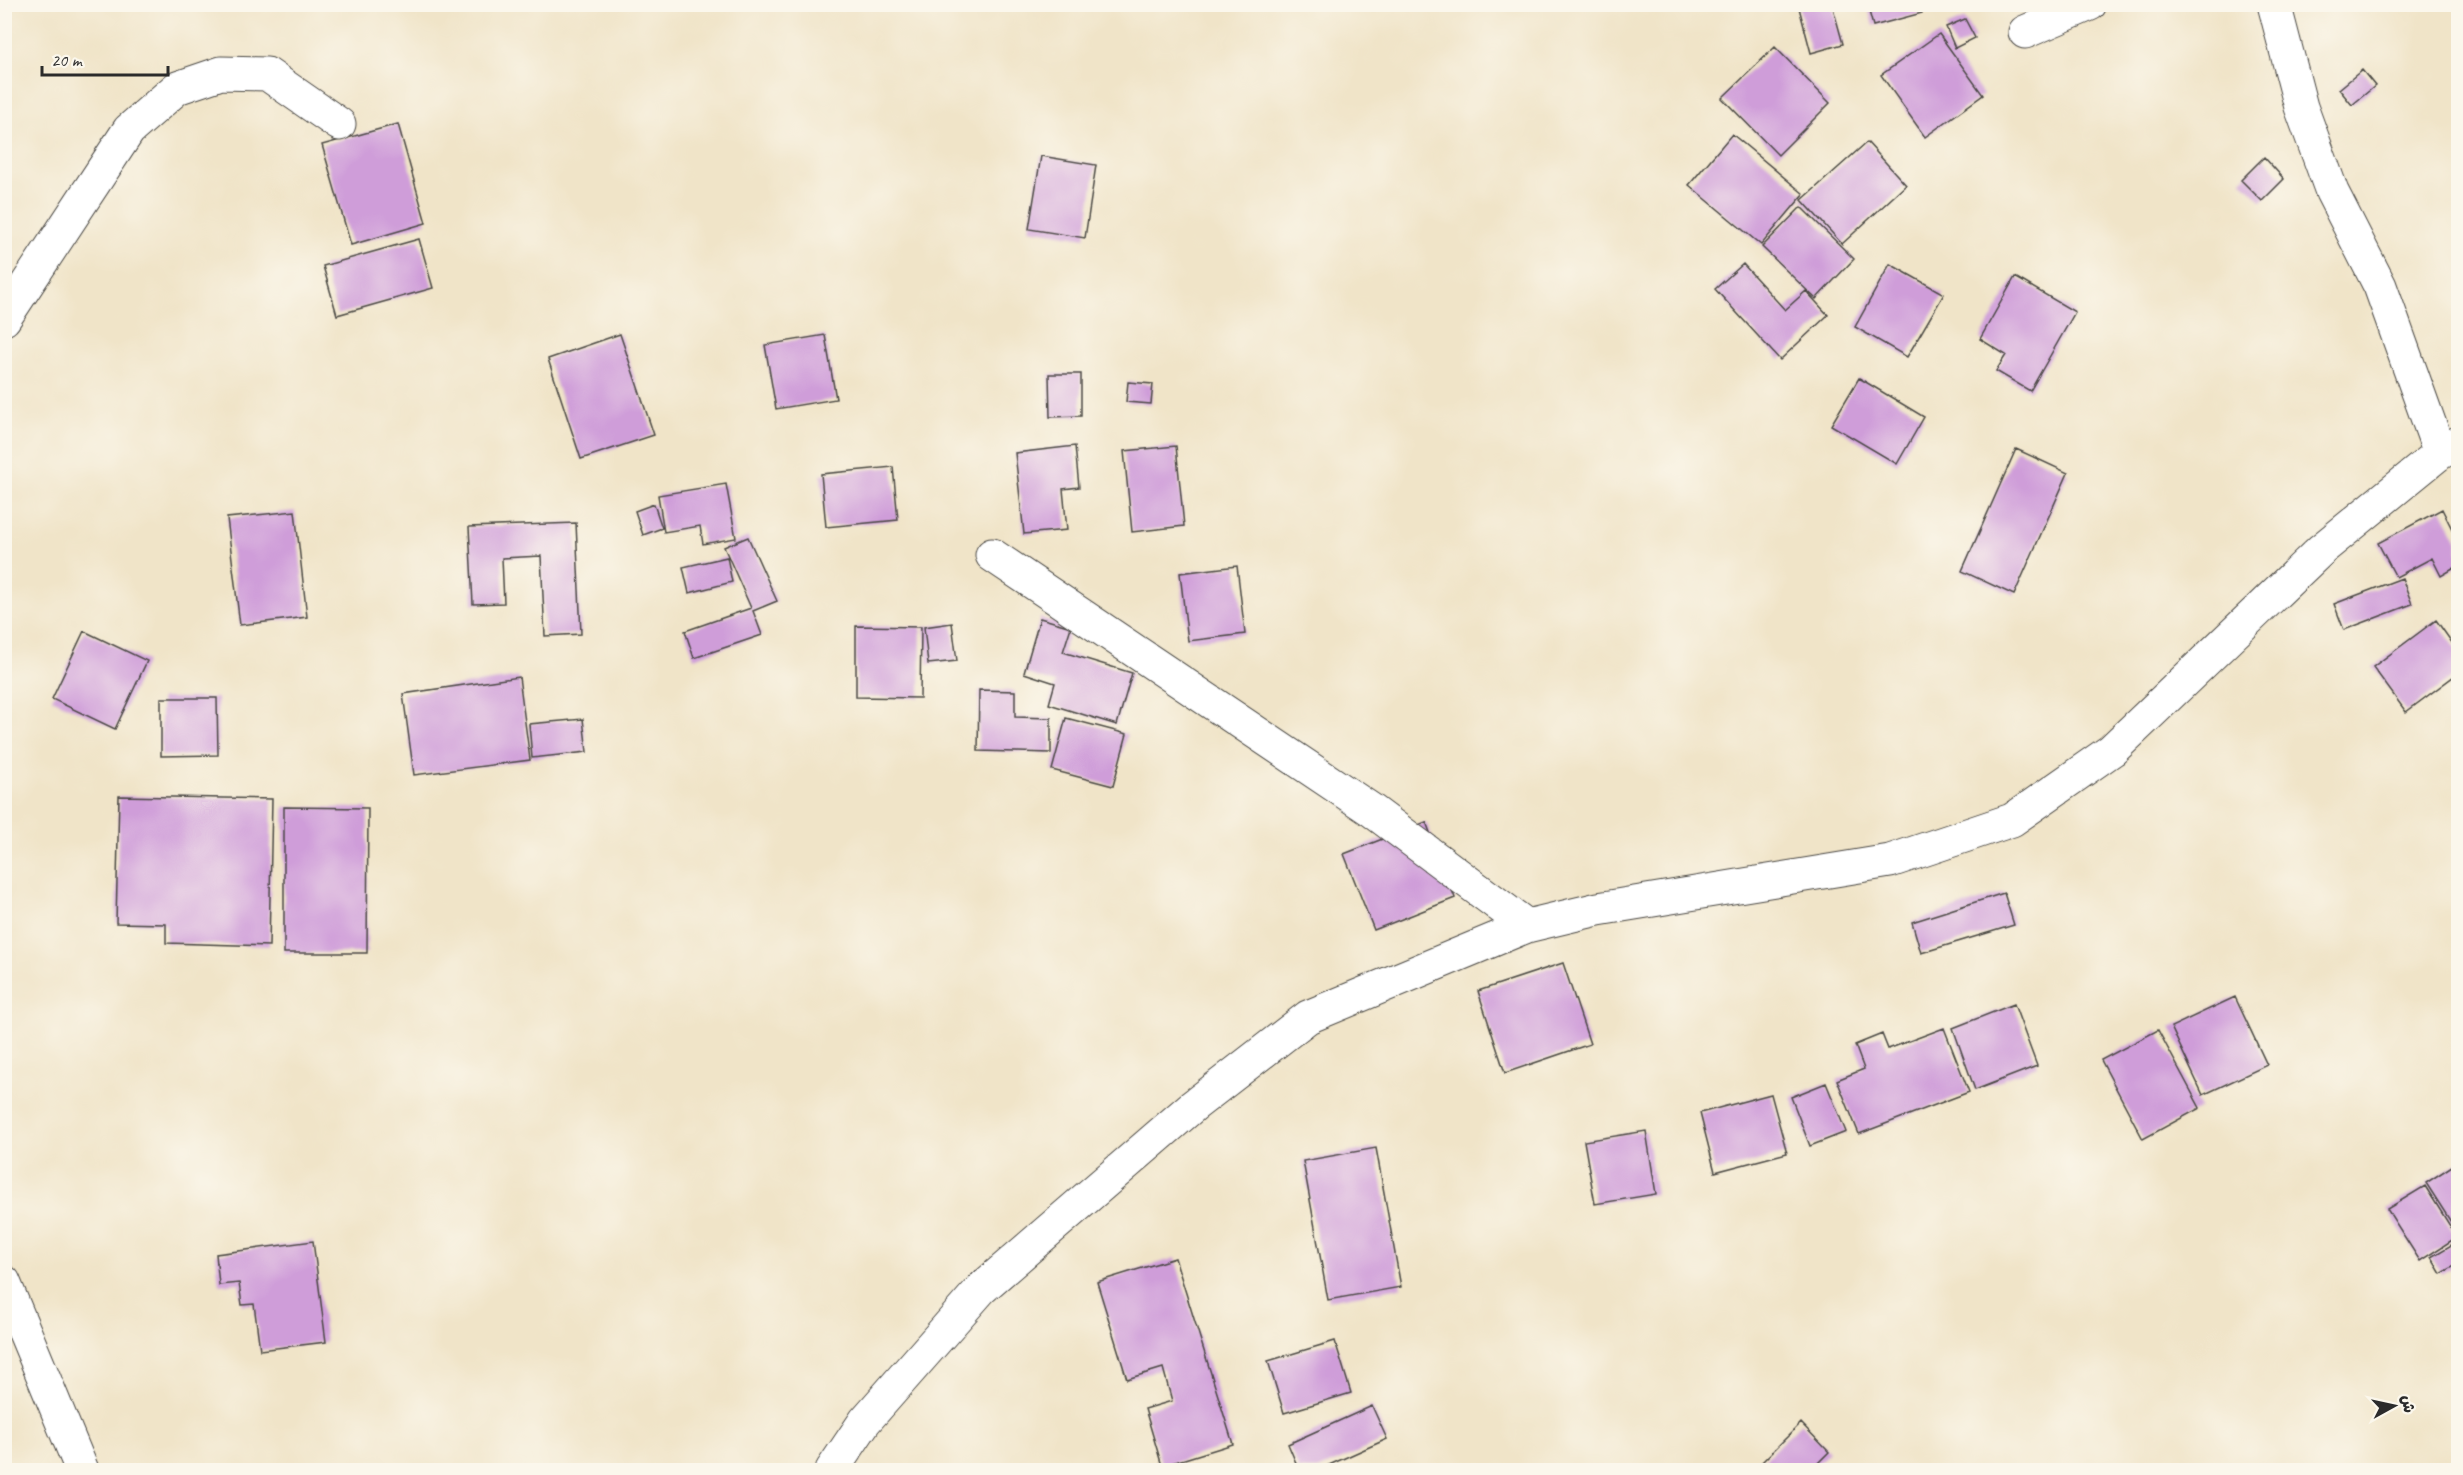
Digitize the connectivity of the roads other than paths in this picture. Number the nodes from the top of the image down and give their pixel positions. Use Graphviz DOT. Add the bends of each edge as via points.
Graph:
graph roads {
  1 [pos="2090,4"];
  2 [pos="2274,4"];
  3 [pos="2025,32"];
  4 [pos="339,124"];
  5 [pos="4,319"];
  6 [pos="2450,448"];
  7 [pos="992,555"];
  8 [pos="1527,926"];
  9 [pos="4,1282"];
  10 [pos="82,1470"];
  11 [pos="832,1470"];
  1 -- 3 [label="street"];
  2 -- 6 [label="street" via="2301,107 2332,192 2380,286"];
  4 -- 5 [label="street" via="267,74 220,73 177,88 129,130"];
  6 -- 8 [label="street" via="2322,549 2112,750 2012,819 1890,861 1598,909"];
  7 -- 8 [label="street" via="1370,809"];
  8 -- 11 [label="street" via="1308,1017 1193,1106 981,1289 865,1421"];
  9 -- 10 [label="street"];
}
